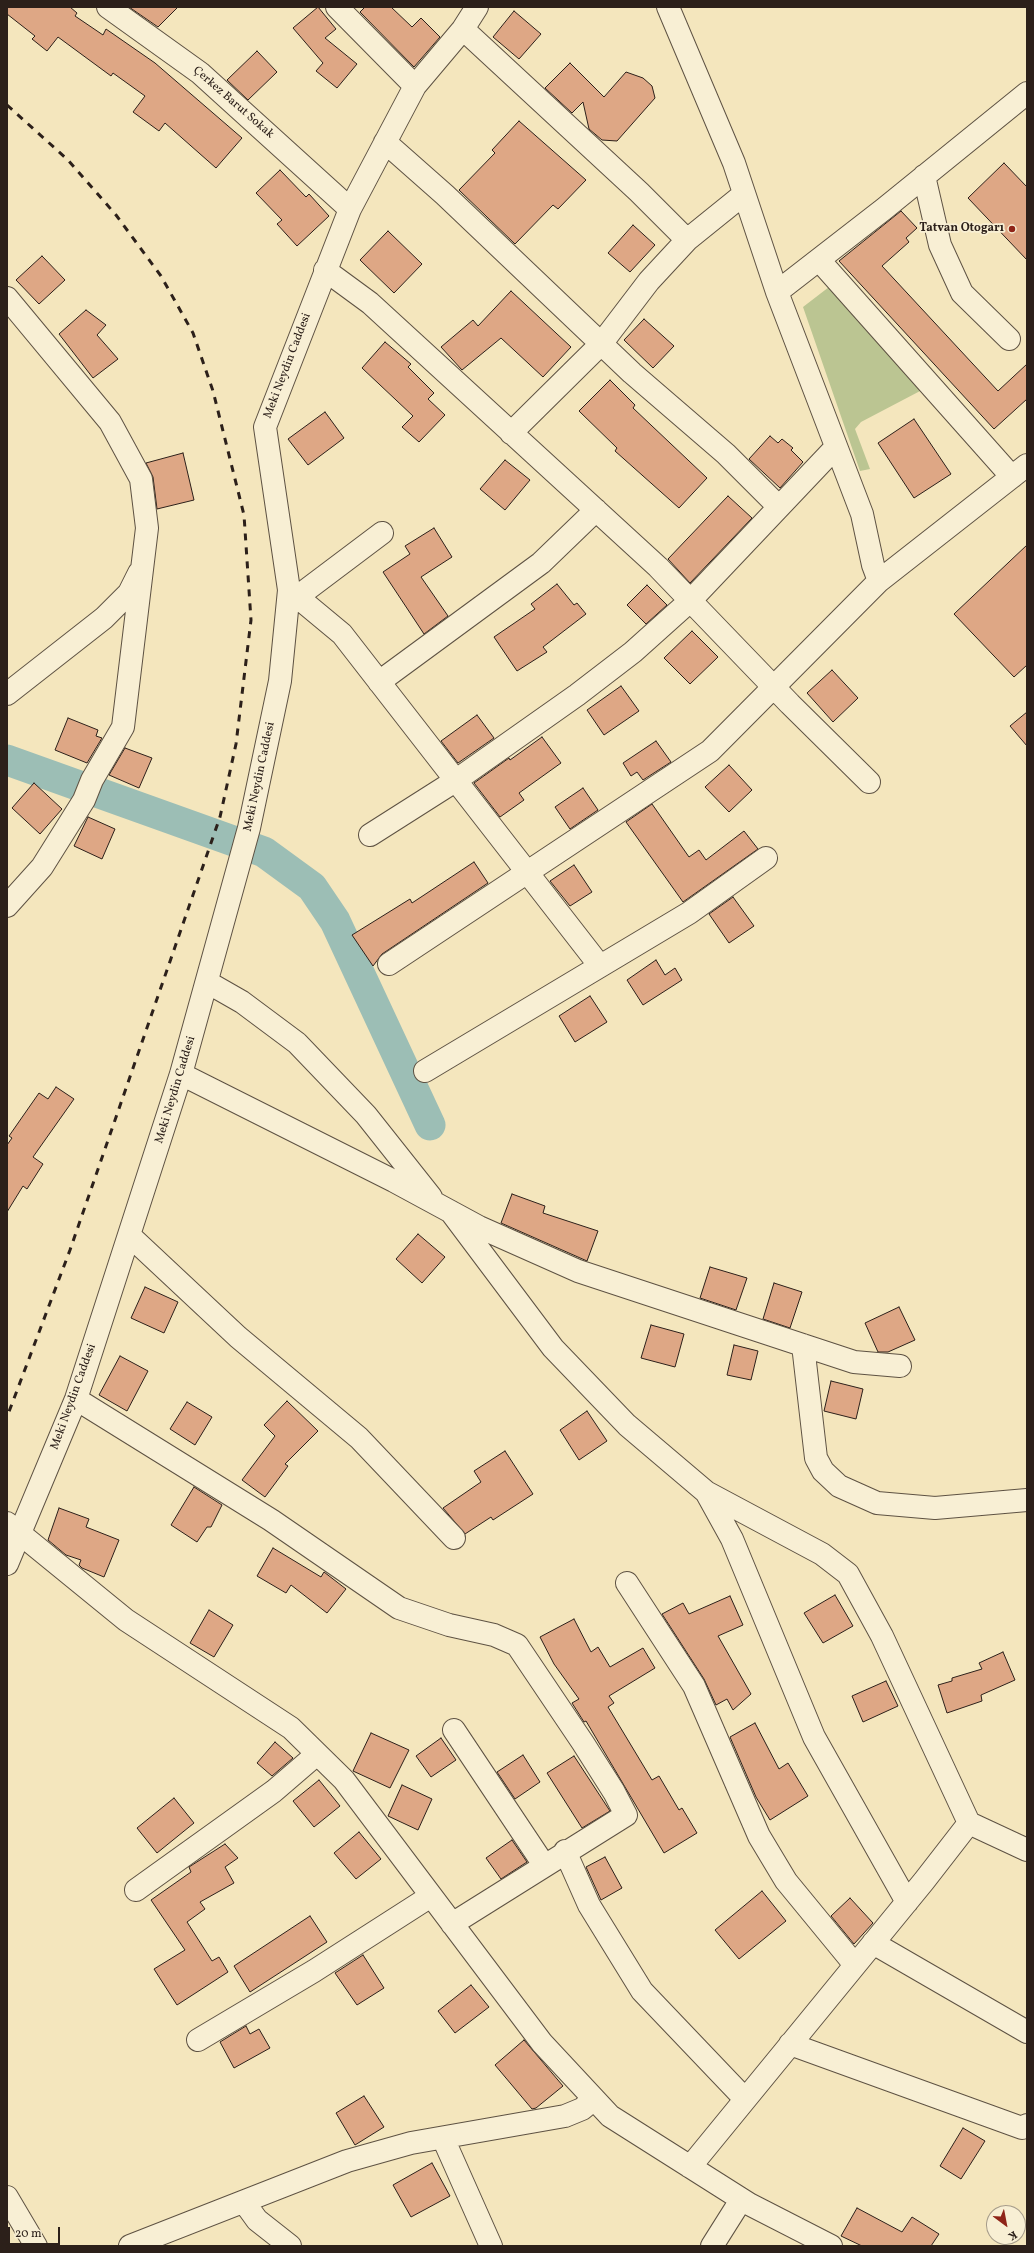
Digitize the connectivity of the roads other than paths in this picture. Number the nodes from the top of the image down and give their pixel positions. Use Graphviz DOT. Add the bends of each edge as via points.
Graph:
graph roads {
  1 [pos="108,7"];
  2 [pos="337,7"];
  3 [pos="478,7"];
  4 [pos="668,7"];
  5 [pos="463,29"];
  6 [pos="415,86"];
  7 [pos="1027,93"];
  8 [pos="385,142"];
  9 [pos="924,176"];
  10 [pos="744,194"];
  11 [pos="350,209"];
  12 [pos="687,240"];
  13 [pos="819,260"];
  14 [pos="325,270"];
  15 [pos="777,292"];
  16 [pos="7,298"];
  17 [pos="1009,339"];
  18 [pos="601,344"];
  19 [pos="511,433"];
  20 [pos="836,447"];
  21 [pos="1019,471"];
  22 [pos="779,507"];
  23 [pos="596,510"];
  24 [pos="382,533"];
  25 [pos="143,564"];
  26 [pos="879,581"];
  27 [pos="293,594"];
  28 [pos="691,600"];
  29 [pos="379,682"];
  30 [pos="773,687"];
  31 [pos="7,694"];
  32 [pos="455,781"];
  33 [pos="869,782"];
  34 [pos="370,835"];
  35 [pos="766,858"];
  36 [pos="526,874"];
  37 [pos="7,906"];
  38 [pos="389,964"];
  39 [pos="600,966"];
  40 [pos="208,982"];
  41 [pos="425,1072"];
  42 [pos="182,1074"];
  43 [pos="444,1208"];
  44 [pos="129,1235"];
  45 [pos="803,1345"];
  46 [pos="900,1366"];
  47 [pos="76,1399"];
  48 [pos="706,1492"];
  49 [pos="1027,1500"];
  50 [pos="14,1529"];
  51 [pos="454,1538"];
  52 [pos="7,1564"];
  53 [pos="627,1584"];
  54 [pos="454,1730"];
  55 [pos="317,1754"];
  56 [pos="969,1823"];
  57 [pos="1027,1850"];
  58 [pos="565,1851"];
  59 [pos="544,1865"];
  60 [pos="136,1890"];
  61 [pos="431,1896"];
  62 [pos="907,1902"];
  63 [pos="452,1924"];
  64 [pos="873,1942"];
  65 [pos="855,1965"];
  66 [pos="1027,2032"];
  67 [pos="198,2040"];
  68 [pos="790,2044"];
  69 [pos="594,2098"];
  70 [pos="745,2099"];
  71 [pos="1025,2131"];
  72 [pos="442,2138"];
  73 [pos="690,2167"];
  74 [pos="7,2197"];
  75 [pos="741,2200"];
  76 [pos="244,2202"];
  77 [pos="36,2246"];
  78 [pos="130,2246"];
  79 [pos="290,2246"];
  80 [pos="491,2246"];
  81 [pos="712,2246"];
  82 [pos="832,2246"];
  1 -- 11 [label="street, Çerkez Barut Sokak" via="200,73"];
  2 -- 6 [label="street"];
  3 -- 5 [label="street, Meki Neydin Caddesi"];
  4 -- 10 [label="street" via="734,163"];
  5 -- 6 [label="street, Meki Neydin Caddesi"];
  5 -- 12 [label="street" via="639,192"];
  6 -- 8 [label="street, Meki Neydin Caddesi"];
  7 -- 9 [label="street"];
  8 -- 11 [label="street, Meki Neydin Caddesi"];
  8 -- 18 [label="street" via="445,195"];
  9 -- 13 [label="street"];
  9 -- 17 [label="street" via="940,245 962,293"];
  10 -- 12 [label="street"];
  10 -- 15 [label="street"];
  11 -- 14 [label="street, Meki Neydin Caddesi"];
  12 -- 18 [label="street" via="648,281"];
  13 -- 15 [label="street"];
  13 -- 21 [label="street"];
  14 -- 19 [label="street" via="370,303"];
  14 -- 27 [label="street, Meki Neydin Caddesi" via="265,427"];
  15 -- 20 [label="street"];
  16 -- 25 [label="street" via="110,422 141,479 147,528"];
  18 -- 19 [label="street"];
  18 -- 22 [label="street" via="726,454"];
  19 -- 23 [label="street"];
  20 -- 22 [label="street"];
  20 -- 26 [label="street" via="862,514 873,566"];
  21 -- 26 [label="street"];
  22 -- 28 [label="street"];
  23 -- 28 [label="street"];
  23 -- 29 [label="street" via="541,563"];
  24 -- 27 [label="street"];
  25 -- 31 [label="street" via="129,593 104,618"];
  25 -- 37 [label="street" via="123,727 92,780 84,800 42,867"];
  26 -- 30 [label="street"];
  27 -- 29 [label="street" via="342,634"];
  27 -- 40 [label="street, Meki Neydin Caddesi" via="280,681 250,828"];
  28 -- 30 [label="street"];
  28 -- 32 [label="street" via="633,652 577,695"];
  29 -- 32 [label="street"];
  30 -- 33 [label="street"];
  30 -- 36 [label="street" via="710,750"];
  32 -- 34 [label="street"];
  32 -- 36 [label="street"];
  35 -- 39 [label="street" via="689,913"];
  36 -- 38 [label="street"];
  36 -- 39 [label="street"];
  39 -- 41 [label="street"];
  40 -- 42 [label="street, Meki Neydin Caddesi"];
  40 -- 43 [label="street" via="242,1002 298,1043 366,1115"];
  42 -- 43 [label="street"];
  42 -- 44 [label="street, Meki Neydin Caddesi"];
  43 -- 45 [label="street" via="479,1227 578,1271"];
  43 -- 48 [label="street" via="553,1348 627,1425"];
  44 -- 47 [label="street, Meki Neydin Caddesi"];
  44 -- 51 [label="street" via="238,1337 359,1438"];
  45 -- 46 [label="street" via="854,1362"];
  45 -- 49 [label="street" via="816,1458 823,1471 839,1486 878,1503 935,1508"];
  47 -- 50 [label="street, Meki Neydin Caddesi"];
  47 -- 58 [label="street" via="271,1520 399,1608 449,1625 494,1635 517,1645 583,1743 626,1815"];
  48 -- 56 [label="street" via="822,1554 848,1574 882,1636"];
  48 -- 62 [label="street" via="732,1539 814,1737"];
  50 -- 52 [label="street, Meki Neydin Caddesi"];
  50 -- 55 [label="street" via="126,1620 291,1728"];
  53 -- 65 [label="street" via="694,1686 759,1836 786,1881"];
  54 -- 59 [label="street"];
  55 -- 60 [label="street" via="274,1791"];
  55 -- 61 [label="street" via="344,1780"];
  56 -- 57 [label="street"];
  56 -- 62 [label="street"];
  58 -- 59 [label="street"];
  58 -- 70 [label="street" via="589,1905 642,1991"];
  59 -- 63 [label="street"];
  61 -- 63 [label="street"];
  61 -- 67 [label="street" via="314,1971"];
  62 -- 64 [label="street"];
  63 -- 69 [label="street" via="542,2043"];
  64 -- 65 [label="street"];
  64 -- 66 [label="street"];
  65 -- 68 [label="street"];
  68 -- 70 [label="street"];
  68 -- 71 [label="street"];
  69 -- 72 [label="street" via="582,2109 565,2116"];
  69 -- 73 [label="street" via="610,2116"];
  70 -- 73 [label="street"];
  72 -- 76 [label="street" via="347,2161"];
  72 -- 80 [label="street"];
  73 -- 75 [label="street"];
  74 -- 77 [label="street"];
  75 -- 81 [label="street"];
  75 -- 82 [label="street"];
  76 -- 78 [label="street"];
  76 -- 79 [label="street" via="257,2220"];
}
